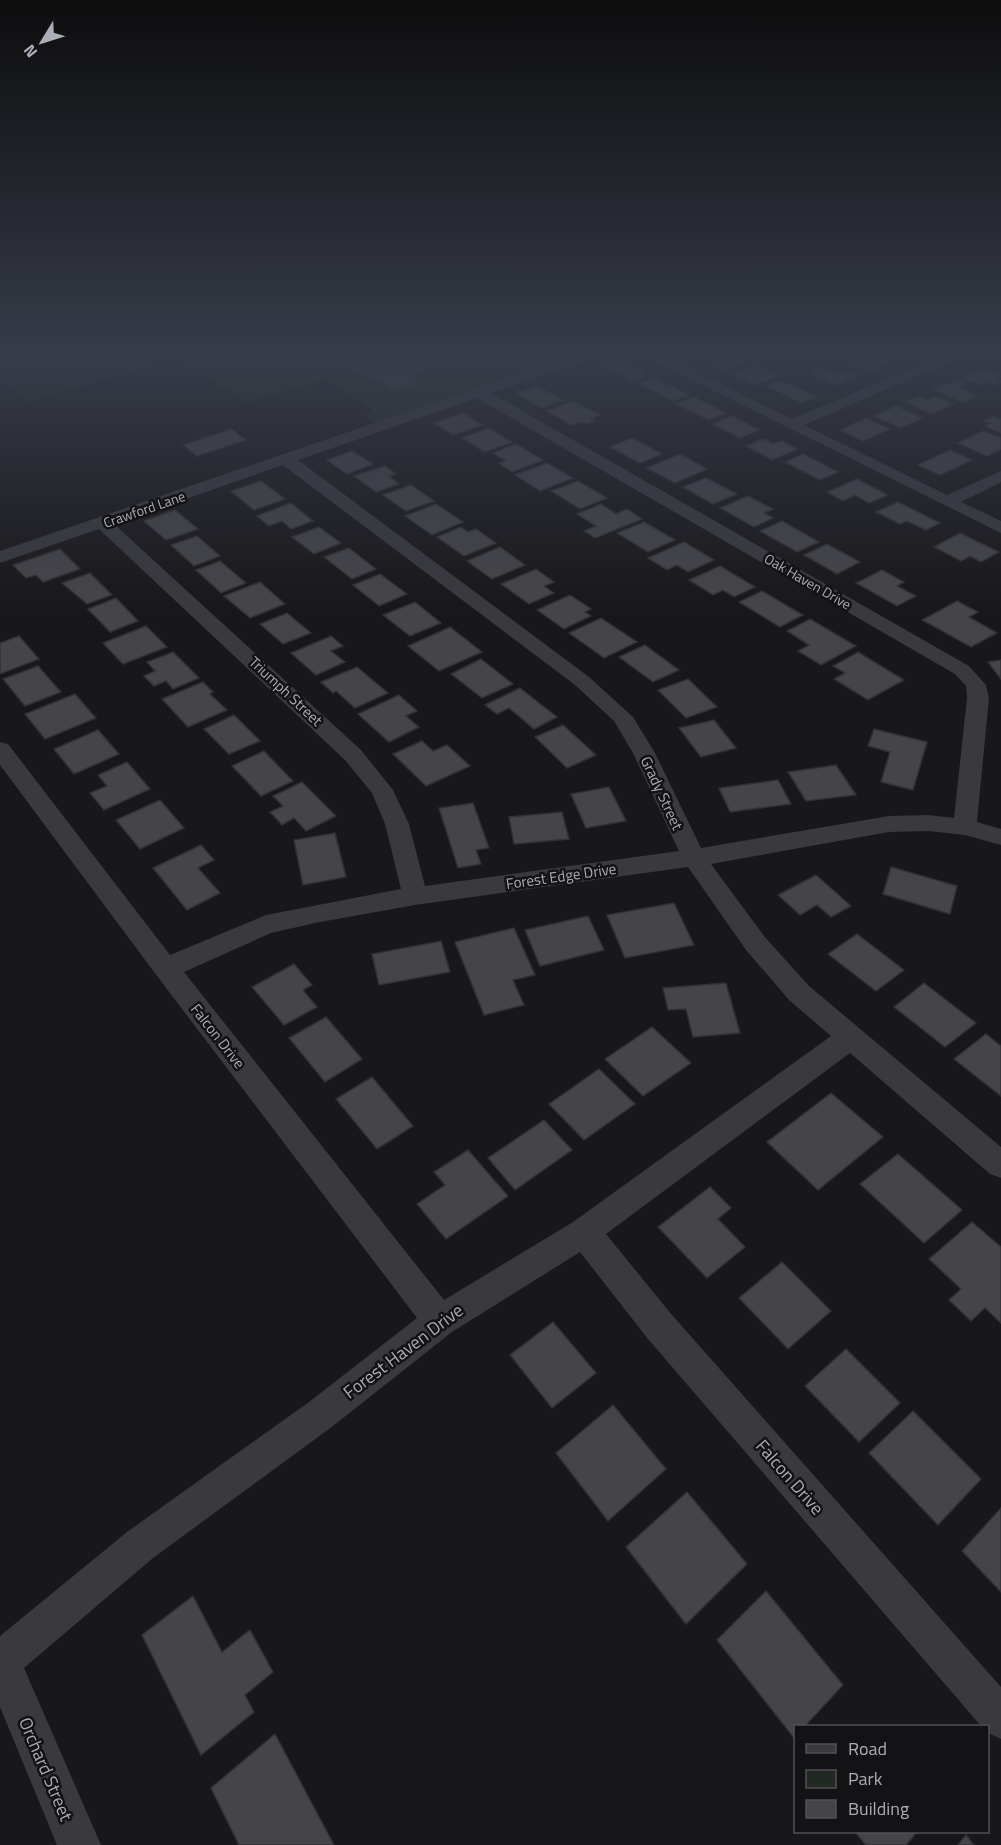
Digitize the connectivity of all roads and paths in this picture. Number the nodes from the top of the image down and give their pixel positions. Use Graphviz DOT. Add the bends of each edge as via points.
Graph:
graph roads {
  1 [pos="350,438"];
  2 [pos="558,438"];
  3 [pos="818,438"];
  4 [pos="287,460"];
  5 [pos="1001,476"];
  6 [pos="948,501"];
  7 [pos="103,523"];
  8 [pos="1001,528"];
  9 [pos="0,557"];
  10 [pos="0,749"];
  11 [pos="965,826"];
  12 [pos="1001,837"];
  13 [pos="694,858"];
  14 [pos="415,896"];
  15 [pos="166,969"];
  16 [pos="849,1038"];
  17 [pos="1001,1165"];
  18 [pos="584,1232"];
  19 [pos="440,1320"];
  20 [pos="0,1661"];
  21 [pos="1001,1718"];
  22 [pos="79,1845"];
  1 -- 4 [label="street, Crawford Lane"];
  2 -- 11 [label="street, Oak Haven Drive" via="962,670 976,686 978,698"];
  3 -- 6 [label="street"];
  4 -- 7 [label="street, Crawford Lane"];
  4 -- 13 [label="street, Grady Street" via="582,681 622,717 644,753"];
  5 -- 6 [label="street"];
  6 -- 8 [label="street"];
  7 -- 9 [label="street, Crawford Lane"];
  7 -- 14 [label="street, Triumph Street" via="353,755 382,790 397,824"];
  10 -- 15 [label="street, Falcon Drive"];
  11 -- 12 [label="street"];
  11 -- 13 [label="street, Forest Edge Drive" via="889,824"];
  13 -- 14 [label="street, Forest Edge Drive"];
  13 -- 16 [label="street, Grady Street" via="755,943 799,993"];
  14 -- 15 [label="street, Forest Edge Drive" via="266,925"];
  15 -- 19 [label="street, Falcon Drive"];
  16 -- 17 [label="street, Grady Street"];
  16 -- 18 [label="street, Forest Haven Drive"];
  18 -- 19 [label="street, Forest Haven Drive"];
  18 -- 21 [label="street, Falcon Drive" via="660,1328"];
  19 -- 20 [label="street, Forest Haven Drive" via="140,1545"];
  20 -- 22 [label="street, Orchard Street"];
}
